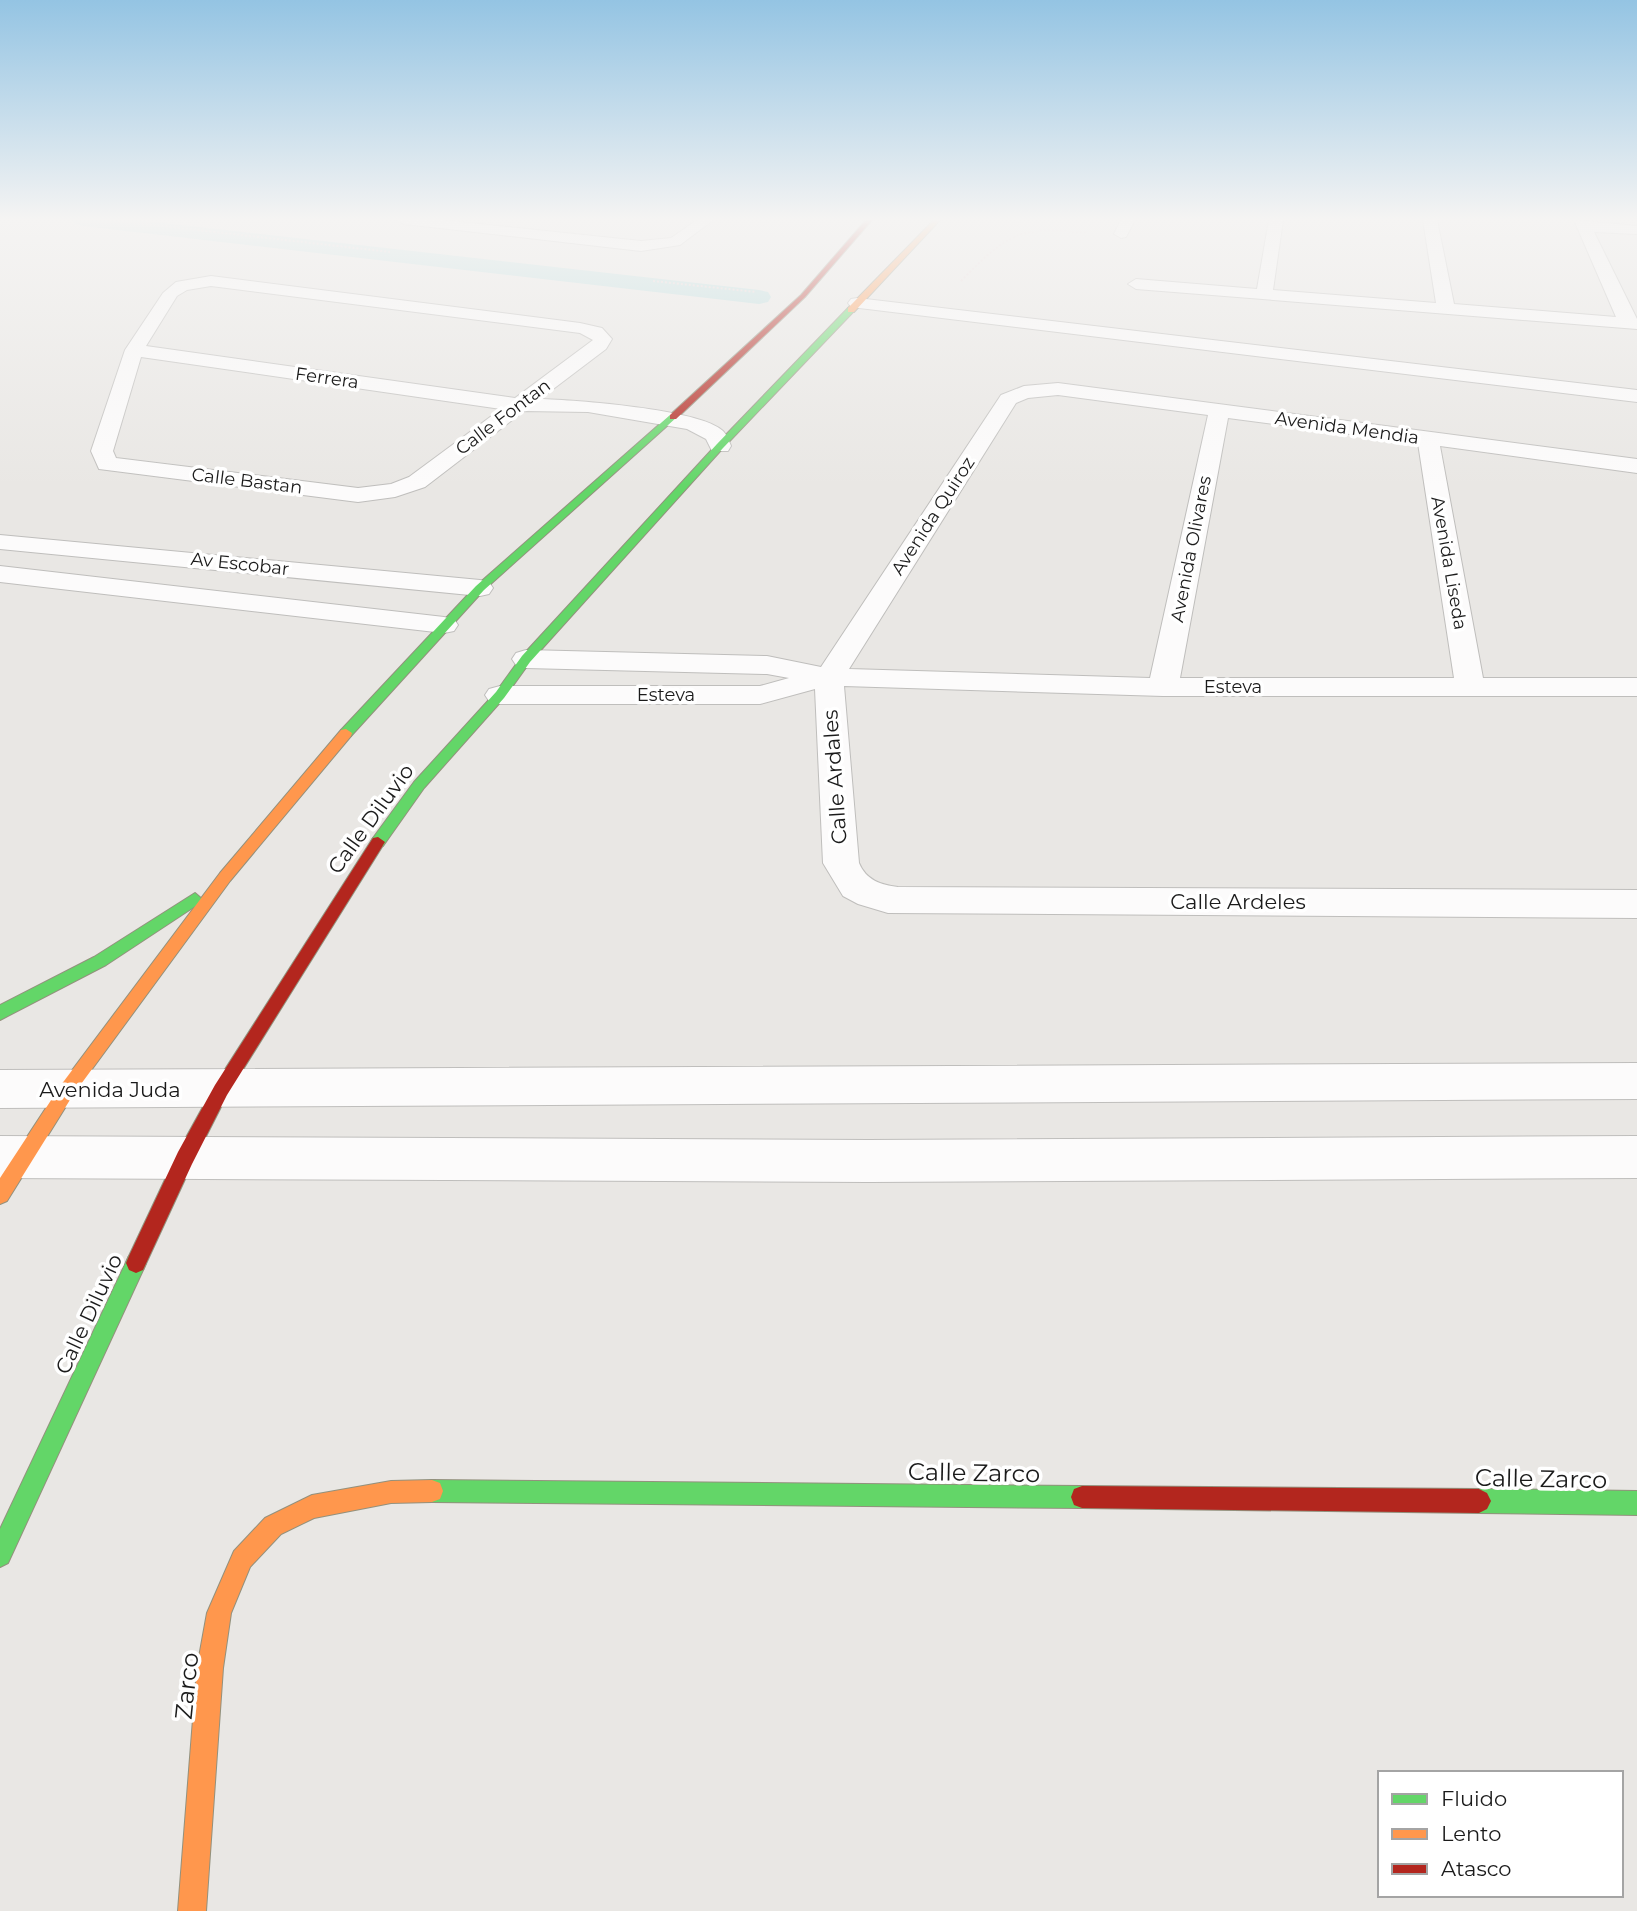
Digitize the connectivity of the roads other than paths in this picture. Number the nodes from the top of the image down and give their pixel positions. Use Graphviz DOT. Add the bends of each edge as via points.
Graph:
graph roads {
  1 [pos="161,309"];
  2 [pos="434,309"];
  3 [pos="796,309"];
  4 [pos="844,309"];
  5 [pos="910,309"];
  6 [pos="1448,309"];
  7 [pos="1632,323"];
  8 [pos="134,351"];
  9 [pos="1058,389"];
  10 [pos="1637,396"];
  11 [pos="519,405"];
  12 [pos="1219,411"];
  13 [pos="670,420"];
  14 [pos="648,437"];
  15 [pos="1428,439"];
  16 [pos="720,446"];
  17 [pos="1637,466"];
  18 [pos="395,490"];
  19 [pos="0,542"];
  20 [pos="0,574"];
  21 [pos="480,589"];
  22 [pos="444,625"];
  23 [pos="526,659"];
  24 [pos="829,677"];
  25 [pos="1163,687"];
  26 [pos="1470,687"];
  27 [pos="1637,687"];
  28 [pos="500,695"];
  29 [pos="225,877"];
  30 [pos="845,877"];
  31 [pos="1637,904"];
  32 [pos="0,1013"];
  33 [pos="1637,1081"];
  34 [pos="0,1089"];
  35 [pos="67,1090"];
  36 [pos="221,1090"];
  37 [pos="11,1157"];
  38 [pos="1637,1157"];
  39 [pos="185,1158"];
  40 [pos="0,1195"];
  41 [pos="312,1507"];
  42 [pos="1634,1507"];
  43 [pos="0,1555"];
  44 [pos="192,1911"];
  1 -- 8 [label="street, Calle Fontan"];
  2 -- 11 [label="street, Calle Fontan" via="580,328 601,335 600,345"];
  3 -- 13 [label="street"];
  4 -- 16 [label="street, Calle Diluvio"];
  5 -- 10 [label="street"];
  6 -- 7 [label="street"];
  8 -- 11 [label="street, Ferrera"];
  8 -- 18 [label="street, Calle Bastan" via="102,457 107,464 358,495"];
  9 -- 12 [label="street, Avenida Mendia"];
  9 -- 24 [label="street, Avenida Quiroz" via="1024,392 1008,399"];
  11 -- 13 [label="street, Ferrera" via="587,406"];
  11 -- 14 [label="street, Ferrera" via="566,422"];
  11 -- 18 [label="street, Calle Fontan" via="417,482"];
  12 -- 15 [label="street, Avenida Mendia"];
  12 -- 25 [label="street, Avenida Olivares"];
  13 -- 14 [label="street"];
  13 -- 16 [label="street, Ferrera" via="707,429"];
  14 -- 21 [label="street"];
  15 -- 17 [label="street, Avenida Mendia"];
  15 -- 26 [label="street, Avenida Liseda"];
  16 -- 23 [label="street, Calle Diluvio"];
  19 -- 21 [label="street, Av Escobar"];
  20 -- 22 [label="street"];
  21 -- 22 [label="street"];
  22 -- 29 [label="street" via="323,757"];
  23 -- 24 [label="street, Esteva" via="768,665"];
  23 -- 28 [label="street, Calle Diluvio"];
  24 -- 25 [label="street, Esteva"];
  24 -- 28 [label="street, Esteva" via="760,695"];
  24 -- 30 [label="street, Calle Ardales"];
  25 -- 26 [label="street, Esteva"];
  26 -- 27 [label="street, Esteva"];
  28 -- 36 [label="street, Calle Diluvio" via="419,785 367,858"];
  29 -- 32 [label="street" via="145,936 46,993"];
  29 -- 35 [label="street"];
  30 -- 31 [label="street, Calle Ardeles" via="871,896 898,901"];
  33 -- 36 [label="street, Avenida Juda"];
  34 -- 35 [label="street, Avenida Juda"];
  35 -- 36 [label="street, Avenida Juda"];
  35 -- 37 [label="street"];
  36 -- 39 [label="street, Calle Diluvio"];
  37 -- 39 [label="street"];
  37 -- 40 [label="street"];
  38 -- 39 [label="street"];
  39 -- 43 [label="street, Calle Diluvio"];
  41 -- 42 [label="street, Calle Zarco" via="391,1492 450,1490"];
  41 -- 44 [label="street, Zarco" via="273,1526 242,1559 219,1613 210,1668"];
}
